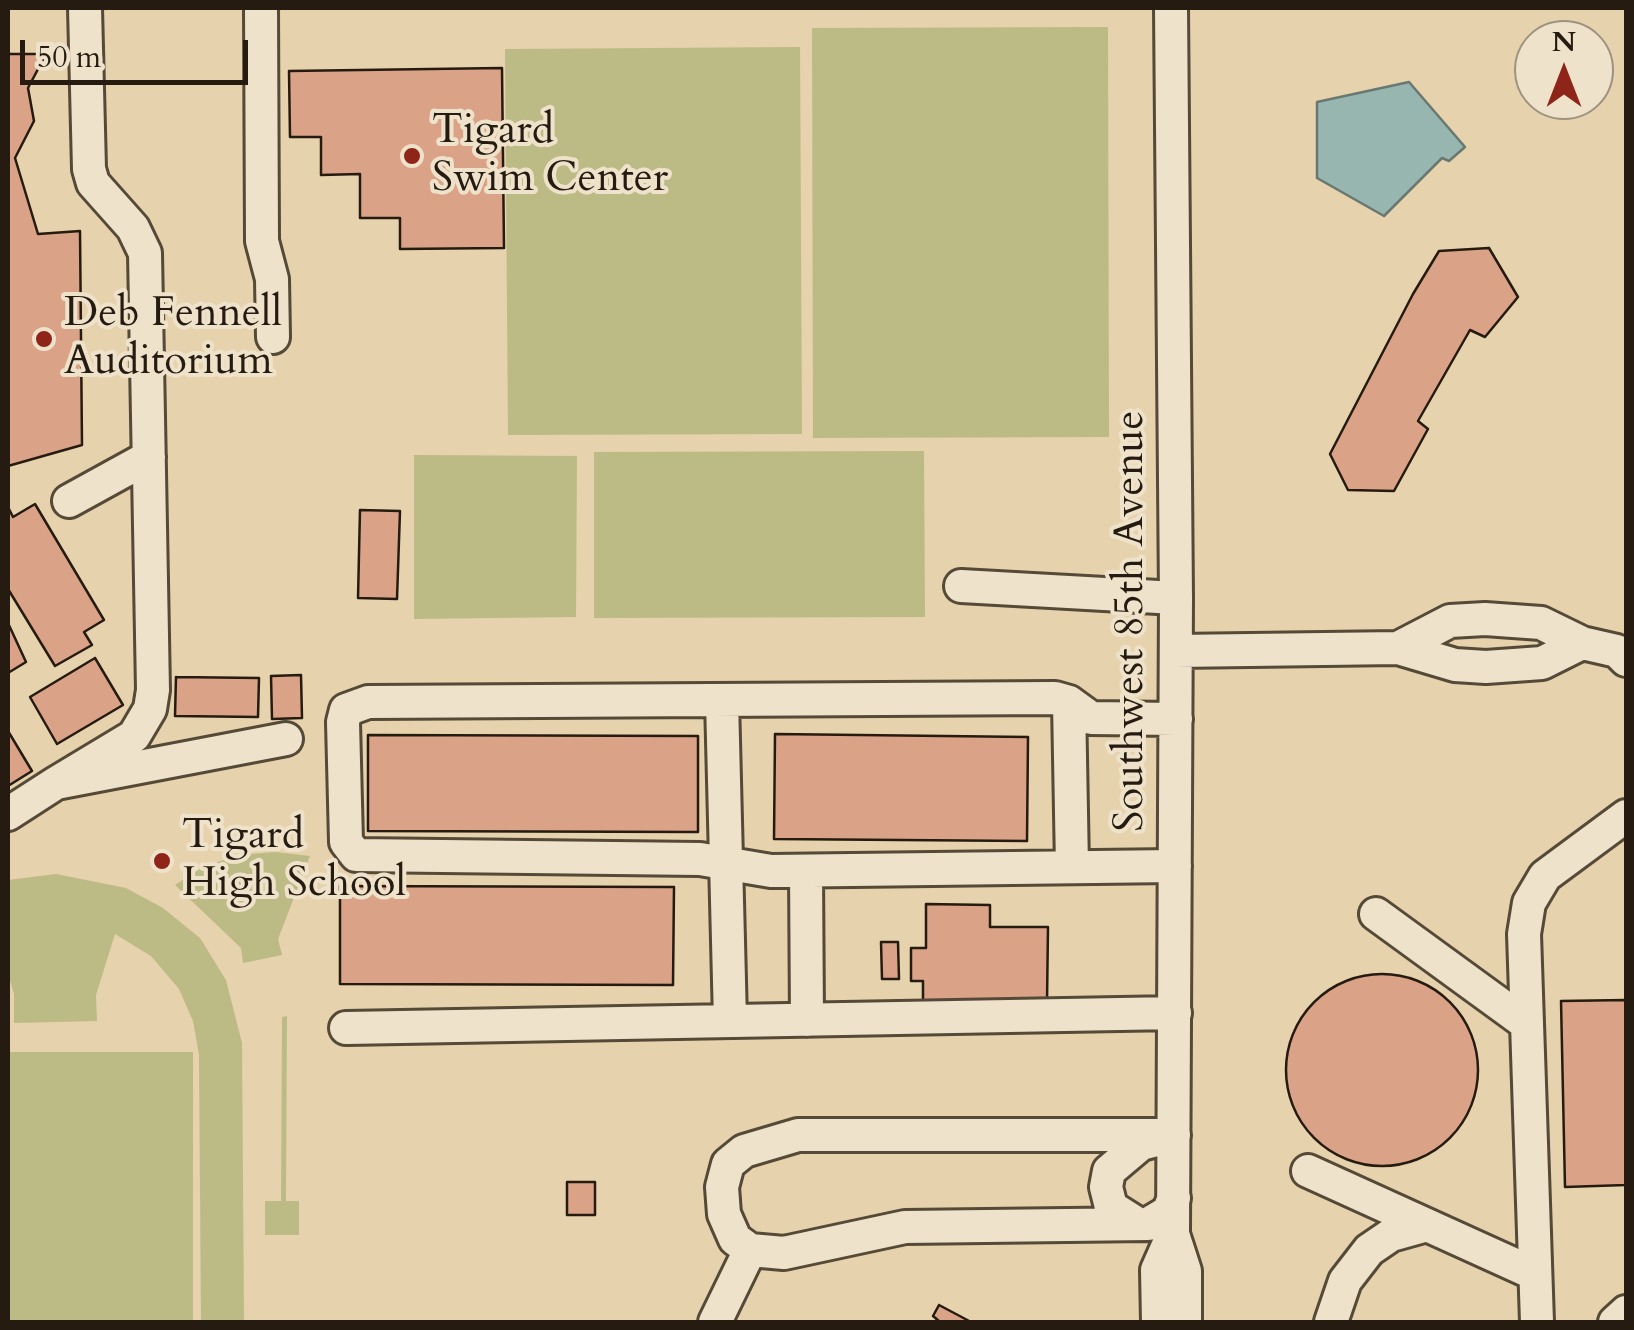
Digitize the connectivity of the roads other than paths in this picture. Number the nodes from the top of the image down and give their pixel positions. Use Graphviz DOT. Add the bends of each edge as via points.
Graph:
graph roads {
  1 [pos="85,8"];
  2 [pos="261,8"];
  3 [pos="1171,8"];
  4 [pos="274,338"];
  5 [pos="148,457"];
  6 [pos="69,501"];
  7 [pos="961,586"];
  8 [pos="1176,598"];
  9 [pos="1582,643"];
  10 [pos="1398,648"];
  11 [pos="1176,651"];
  12 [pos="1626,660"];
  13 [pos="722,700"];
  14 [pos="1070,702"];
  15 [pos="1176,720"];
  16 [pos="286,739"];
  17 [pos="56,783"];
  18 [pos="8,814"];
  19 [pos="1626,816"];
  20 [pos="726,863"];
  21 [pos="1175,866"];
  22 [pos="1072,867"];
  23 [pos="806,871"];
  24 [pos="1376,914"];
  25 [pos="1174,1013"];
  26 [pos="730,1020"];
  27 [pos="807,1020"];
  28 [pos="1527,1024"];
  29 [pos="346,1028"];
  30 [pos="1174,1135"];
  31 [pos="1308,1171"];
  32 [pos="1174,1198"];
  33 [pos="1138,1224"];
  34 [pos="1427,1225"];
  35 [pos="1174,1234"];
  36 [pos="750,1250"];
  37 [pos="1535,1274"];
  38 [pos="1626,1312"];
  39 [pos="1539,1318"];
  40 [pos="715,1322"];
  41 [pos="1158,1322"];
  42 [pos="1185,1322"];
  43 [pos="1331,1322"];
  44 [pos="1615,1322"];
  1 -- 5 [label="street" via="89,169 146,254"];
  2 -- 4 [label="street" via="262,241 272,279"];
  3 -- 8 [label="street, Southwest 85th Avenue"];
  5 -- 6 [label="street"];
  5 -- 17 [label="street" via="150,709 134,736"];
  7 -- 8 [label="street"];
  8 -- 11 [label="street, Southwest 85th Avenue"];
  9 -- 10 [label="street" via="1542,663 1486,667"];
  9 -- 10 [label="street" via="1541,623 1485,619 1450,621"];
  9 -- 12 [label="street" via="1599,644"];
  10 -- 11 [label="street"];
  11 -- 15 [label="street, Southwest 85th Avenue"];
  13 -- 14 [label="street"];
  13 -- 20 [label="street"];
  13 -- 20 [label="street" via="356,703 343,722 345,822 346,842 356,855"];
  14 -- 15 [label="street" via="1092,718"];
  14 -- 22 [label="street"];
  15 -- 21 [label="street, Southwest 85th Avenue"];
  16 -- 17 [label="street"];
  17 -- 18 [label="street"];
  19 -- 28 [label="street" via="1544,876 1529,903"];
  20 -- 23 [label="street"];
  20 -- 26 [label="street"];
  21 -- 22 [label="street"];
  21 -- 25 [label="street, Southwest 85th Avenue"];
  22 -- 23 [label="street"];
  23 -- 27 [label="street"];
  24 -- 28 [label="street"];
  25 -- 27 [label="street"];
  25 -- 30 [label="street, Southwest 85th Avenue"];
  26 -- 27 [label="street"];
  26 -- 29 [label="street"];
  28 -- 37 [label="street"];
  30 -- 32 [label="street, Southwest 85th Avenue"];
  30 -- 33 [label="street" via="1142,1144 1109,1171 1112,1207"];
  30 -- 36 [label="street" via="836,1134 768,1140 728,1164 722,1187 724,1214"];
  31 -- 34 [label="street"];
  32 -- 33 [label="street" via="1159,1220"];
  32 -- 35 [label="street, Southwest 85th Avenue"];
  33 -- 36 [label="street" via="906,1227 784,1253"];
  34 -- 37 [label="street"];
  34 -- 43 [label="street" via="1391,1235 1369,1250 1345,1281"];
  35 -- 41 [label="street, Southwest 85th Avenue" via="1158,1270"];
  35 -- 42 [label="street, Southwest 85th Avenue" via="1185,1270"];
  36 -- 40 [label="street"];
  37 -- 39 [label="street"];
  38 -- 44 [label="street"];
}
